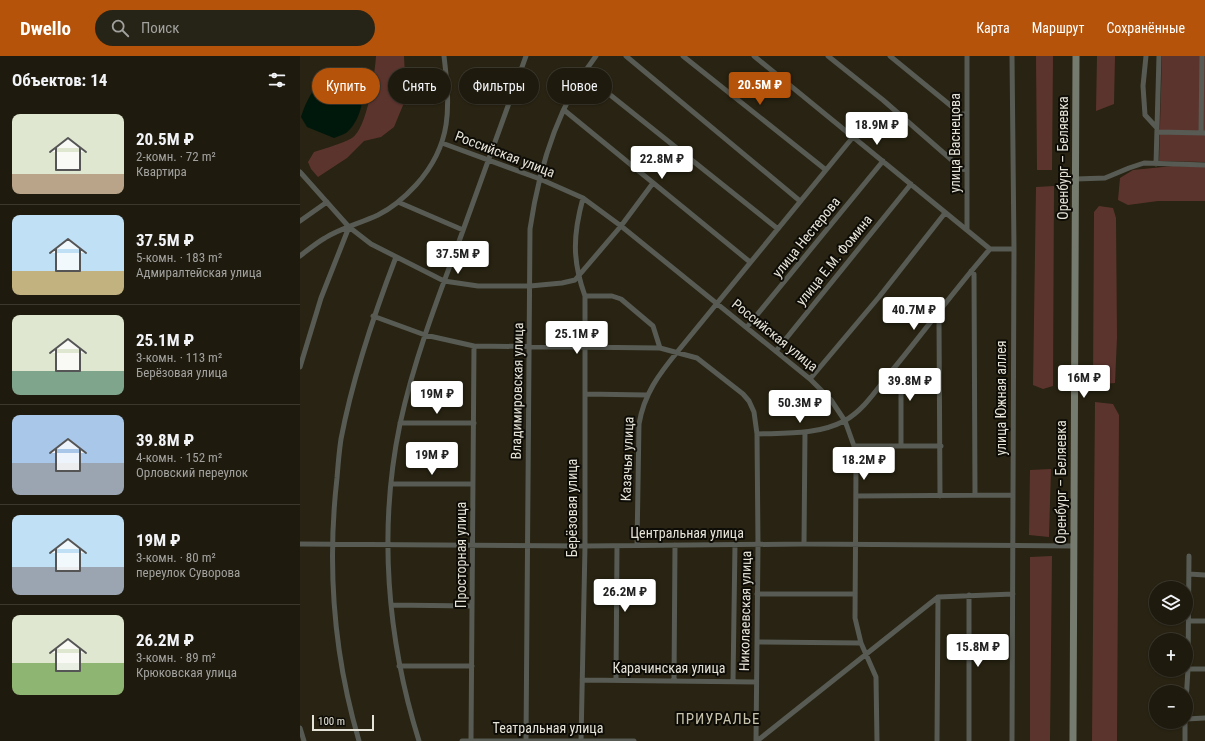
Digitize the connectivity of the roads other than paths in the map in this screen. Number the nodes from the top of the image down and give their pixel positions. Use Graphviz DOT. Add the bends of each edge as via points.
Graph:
graph roads {
  1 [pos="444,56"];
  2 [pos="526,56"];
  3 [pos="596,56"];
  4 [pos="626,56"];
  5 [pos="683,56"];
  6 [pos="754,56"];
  7 [pos="828,56"];
  8 [pos="890,56"];
  9 [pos="962,56"];
  10 [pos="1012,56"];
  11 [pos="1076,56"];
  12 [pos="1146,56"];
  13 [pos="1160,56"];
  14 [pos="1202,56"];
  15 [pos="967,57"];
  16 [pos="588,68"];
  17 [pos="612,96"];
  18 [pos="567,104"];
  19 [pos="564,110"];
  20 [pos="967,114"];
  21 [pos="1158,130"];
  22 [pos="1203,133"];
  23 [pos="853,137"];
  24 [pos="442,143"];
  25 [pos="488,160"];
  26 [pos="883,161"];
  27 [pos="1156,164"];
  28 [pos="1205,165"];
  29 [pos="826,170"];
  30 [pos="967,170"];
  31 [pos="300,172"];
  32 [pos="1076,178"];
  33 [pos="540,179"];
  34 [pos="653,183"];
  35 [pos="911,184"];
  36 [pos="583,198"];
  37 [pos="800,201"];
  38 [pos="328,202"];
  39 [pos="398,202"];
  40 [pos="945,213"];
  41 [pos="300,221"];
  42 [pos="621,226"];
  43 [pos="350,227"];
  44 [pos="778,229"];
  45 [pos="463,230"];
  46 [pos="967,230"];
  47 [pos="990,249"];
  48 [pos="1014,249"];
  49 [pos="300,256"];
  50 [pos="396,257"];
  51 [pos="750,262"];
  52 [pos="971,271"];
  53 [pos="578,277"];
  54 [pos="444,280"];
  55 [pos="530,286"];
  56 [pos="585,296"];
  57 [pos="717,303"];
  58 [pos="373,316"];
  59 [pos="937,316"];
  60 [pos="747,327"];
  61 [pos="425,335"];
  62 [pos="474,346"];
  63 [pos="530,346"];
  64 [pos="585,346"];
  65 [pos="660,348"];
  66 [pos="678,351"];
  67 [pos="776,351"];
  68 [pos="300,367"];
  69 [pos="894,369"];
  70 [pos="810,378"];
  71 [pos="585,394"];
  72 [pos="647,395"];
  73 [pos="845,421"];
  74 [pos="400,423"];
  75 [pos="474,423"];
  76 [pos="805,432"];
  77 [pos="757,434"];
  78 [pos="854,446"];
  79 [pos="901,446"];
  80 [pos="941,446"];
  81 [pos="391,484"];
  82 [pos="473,484"];
  83 [pos="974,495"];
  84 [pos="1012,495"];
  85 [pos="856,496"];
  86 [pos="940,496"];
  87 [pos="300,544"];
  88 [pos="332,544"];
  89 [pos="388,544"];
  90 [pos="473,544"];
  91 [pos="735,544"];
  92 [pos="758,544"];
  93 [pos="804,544"];
  94 [pos="527,545"];
  95 [pos="637,545"];
  96 [pos="675,545"];
  97 [pos="585,546"];
  98 [pos="617,546"];
  99 [pos="856,546"];
  100 [pos="1012,546"];
  101 [pos="1074,546"];
  102 [pos="1189,556"];
  103 [pos="1189,574"];
  104 [pos="1205,575"];
  105 [pos="1189,581"];
  106 [pos="757,594"];
  107 [pos="855,594"];
  108 [pos="1013,594"];
  109 [pos="970,595"];
  110 [pos="938,597"];
  111 [pos="391,605"];
  112 [pos="472,606"];
  113 [pos="1193,621"];
  114 [pos="1205,621"];
  115 [pos="757,642"];
  116 [pos="861,643"];
  117 [pos="866,653"];
  118 [pos="399,666"];
  119 [pos="472,666"];
  120 [pos="1193,669"];
  121 [pos="1205,669"];
  122 [pos="582,680"];
  123 [pos="616,680"];
  124 [pos="733,681"];
  125 [pos="674,682"];
  126 [pos="756,682"];
  127 [pos="1205,718"];
  128 [pos="1193,719"];
  129 [pos="300,728"];
  130 [pos="1185,729"];
  131 [pos="471,740"];
  132 [pos="304,741"];
  133 [pos="359,741"];
  134 [pos="420,741"];
  135 [pos="462,741"];
  136 [pos="526,741"];
  137 [pos="581,741"];
  138 [pos="634,741"];
  139 [pos="756,741"];
  140 [pos="877,741"];
  141 [pos="937,741"];
  142 [pos="969,741"];
  143 [pos="1012,741"];
  144 [pos="1074,741"];
  145 [pos="1185,741"];
  1 -- 24 [label="street" via="448,109"];
  2 -- 25 [label="street"];
  3 -- 16 [label="street, Владимировская улица"];
  4 -- 37 [label="street"];
  5 -- 29 [label="street"];
  6 -- 23 [label="street"];
  7 -- 30 [label="street" via="962,169"];
  8 -- 20 [label="street" via="961,114"];
  9 -- 15 [label="street"];
  10 -- 48 [label="street, улица Южная аллея"];
  11 -- 32 [label="main road, Оренбург – Беляевка"];
  12 -- 21 [label="street" via="1143,86 1145,115"];
  13 -- 21 [label="street"];
  14 -- 22 [label="street"];
  15 -- 20 [label="street, улица Васнецова"];
  17 -- 44 [label="street"];
  18 -- 19 [label="street, Владимировская улица"];
  19 -- 33 [label="street, Владимировская улица" via="552,137"];
  19 -- 34 [label="street"];
  20 -- 30 [label="street, улица Васнецова"];
  21 -- 22 [label="street"];
  21 -- 27 [label="street"];
  23 -- 26 [label="street"];
  23 -- 29 [label="street, Казачья улица"];
  24 -- 25 [label="street, Российская улица"];
  24 -- 39 [label="street" via="421,180"];
  25 -- 33 [label="street, Российская улица"];
  25 -- 45 [label="street"];
  26 -- 35 [label="street"];
  26 -- 60 [label="street, улица Нестерова"];
  27 -- 28 [label="street"];
  27 -- 32 [label="street" via="1144,163 1105,178"];
  29 -- 37 [label="street, Казачья улица"];
  30 -- 46 [label="street, улица Васнецова"];
  31 -- 38 [label="street"];
  32 -- 101 [label="main road, Оренбург – Беляевка"];
  33 -- 36 [label="street, Российская улица"];
  33 -- 55 [label="street, Владимировская улица" via="528,248"];
  34 -- 42 [label="street"];
  34 -- 51 [label="street"];
  35 -- 40 [label="street"];
  35 -- 67 [label="street, улица Е.М. Фомина"];
  36 -- 42 [label="street, Российская улица"];
  36 -- 53 [label="street" via="574,242"];
  37 -- 44 [label="street, Казачья улица"];
  38 -- 41 [label="street"];
  38 -- 43 [label="street"];
  39 -- 43 [label="street"];
  39 -- 45 [label="street"];
  40 -- 46 [label="street"];
  40 -- 70 [label="street" via="879,297"];
  42 -- 53 [label="street"];
  42 -- 57 [label="street, Российская улица"];
  43 -- 49 [label="street" via="325,238"];
  43 -- 50 [label="street" via="371,244"];
  43 -- 68 [label="street" via="321,298"];
  44 -- 51 [label="street, Казачья улица"];
  45 -- 54 [label="street"];
  46 -- 47 [label="street"];
  47 -- 48 [label="street"];
  47 -- 52 [label="street"];
  48 -- 84 [label="street, улица Южная аллея"];
  50 -- 54 [label="street"];
  50 -- 58 [label="street"];
  51 -- 57 [label="street, Казачья улица"];
  52 -- 59 [label="street"];
  52 -- 83 [label="street" via="974,274"];
  53 -- 55 [label="street" via="571,282"];
  53 -- 56 [label="street"];
  54 -- 55 [label="street" via="478,286"];
  54 -- 61 [label="street"];
  55 -- 63 [label="street, Владимировская улица"];
  56 -- 64 [label="street, Берёзовая улица"];
  56 -- 65 [label="street" via="612,296 621,299 653,326"];
  57 -- 60 [label="street, Российская улица"];
  57 -- 66 [label="street, Казачья улица"];
  58 -- 61 [label="street, Николаевская улица"];
  58 -- 88 [label="street" via="355,375 341,440"];
  59 -- 69 [label="street"];
  59 -- 80 [label="street"];
  60 -- 67 [label="street, Российская улица"];
  61 -- 62 [label="street, Николаевская улица"];
  61 -- 74 [label="street"];
  62 -- 63 [label="street, Николаевская улица"];
  62 -- 75 [label="street, Просторная улица"];
  63 -- 64 [label="street, Николаевская улица"];
  63 -- 94 [label="street, Владимировская улица"];
  64 -- 65 [label="street, Николаевская улица"];
  64 -- 71 [label="street, Берёзовая улица"];
  65 -- 66 [label="street, Николаевская улица"];
  66 -- 72 [label="street, Казачья улица"];
  66 -- 77 [label="street, Николаевская улица" via="697,358 743,394 754,412"];
  67 -- 70 [label="street, Российская улица"];
  69 -- 73 [label="street"];
  69 -- 79 [label="street" via="901,374"];
  70 -- 73 [label="street, Российская улица" via="831,400"];
  71 -- 72 [label="street"];
  71 -- 97 [label="street, Берёзовая улица"];
  72 -- 95 [label="street, Казачья улица" via="639,424"];
  73 -- 76 [label="street"];
  73 -- 78 [label="street, Российская улица"];
  74 -- 75 [label="street"];
  74 -- 81 [label="street"];
  75 -- 82 [label="street, Просторная улица"];
  76 -- 77 [label="street"];
  76 -- 93 [label="street"];
  77 -- 92 [label="street, Николаевская улица"];
  78 -- 79 [label="street"];
  78 -- 85 [label="street, Российская улица"];
  79 -- 80 [label="street"];
  80 -- 86 [label="street"];
  81 -- 82 [label="street"];
  81 -- 89 [label="street"];
  82 -- 90 [label="street, Просторная улица"];
  83 -- 84 [label="street"];
  83 -- 86 [label="street"];
  84 -- 100 [label="street, улица Южная аллея"];
  85 -- 86 [label="street"];
  85 -- 99 [label="street, Российская улица"];
  87 -- 88 [label="street, Центральная улица"];
  88 -- 89 [label="street, Центральная улица"];
  88 -- 133 [label="street" via="339,646"];
  89 -- 90 [label="street, Центральная улица"];
  89 -- 111 [label="street"];
  90 -- 94 [label="street, Центральная улица"];
  90 -- 112 [label="street, Просторная улица"];
  91 -- 92 [label="street, Центральная улица"];
  91 -- 96 [label="street, Центральная улица"];
  91 -- 124 [label="street"];
  92 -- 93 [label="street, Центральная улица"];
  92 -- 106 [label="street, Николаевская улица"];
  93 -- 99 [label="street, Центральная улица"];
  94 -- 97 [label="street, Центральная улица"];
  94 -- 136 [label="street, Владимировская улица"];
  95 -- 96 [label="street, Центральная улица"];
  95 -- 98 [label="street, Центральная улица"];
  96 -- 125 [label="street"];
  97 -- 98 [label="street, Центральная улица"];
  97 -- 122 [label="street, Берёзовая улица"];
  98 -- 123 [label="street"];
  99 -- 100 [label="street, Центральная улица"];
  99 -- 107 [label="street, Российская улица"];
  100 -- 101 [label="street, Центральная улица"];
  100 -- 108 [label="street, улица Южная аллея"];
  101 -- 144 [label="main road, Оренбург – Беляевка"];
  102 -- 103 [label="street"];
  103 -- 104 [label="street"];
  103 -- 105 [label="street"];
  106 -- 107 [label="street"];
  106 -- 115 [label="street, Николаевская улица"];
  107 -- 116 [label="street, Российская улица" via="855,618"];
  108 -- 109 [label="street"];
  108 -- 143 [label="street, улица Южная аллея"];
  109 -- 110 [label="street"];
  109 -- 142 [label="street"];
  110 -- 117 [label="street"];
  110 -- 141 [label="street"];
  111 -- 112 [label="street"];
  111 -- 118 [label="street"];
  112 -- 119 [label="street, Просторная улица"];
  113 -- 114 [label="street"];
  115 -- 116 [label="street"];
  115 -- 126 [label="street, Николаевская улица"];
  116 -- 117 [label="street, Российская улица"];
  117 -- 139 [label="street"];
  117 -- 140 [label="street, Российская улица" via="876,677"];
  118 -- 119 [label="street"];
  118 -- 134 [label="street"];
  119 -- 131 [label="street, Просторная улица"];
  120 -- 121 [label="street"];
  122 -- 123 [label="street, Карачинская улица"];
  122 -- 137 [label="street, Берёзовая улица"];
  123 -- 125 [label="street, Карачинская улица"];
  124 -- 125 [label="street, Карачинская улица"];
  124 -- 126 [label="street, Карачинская улица"];
  126 -- 139 [label="street, Николаевская улица"];
  127 -- 128 [label="street"];
  129 -- 132 [label="street"];
  130 -- 145 [label="street"];
  131 -- 135 [label="street, Театральная улица"];
  131 -- 136 [label="street, Театральная улица"];
  136 -- 137 [label="street, Театральная улица"];
  137 -- 138 [label="street, Театральная улица"];
}
